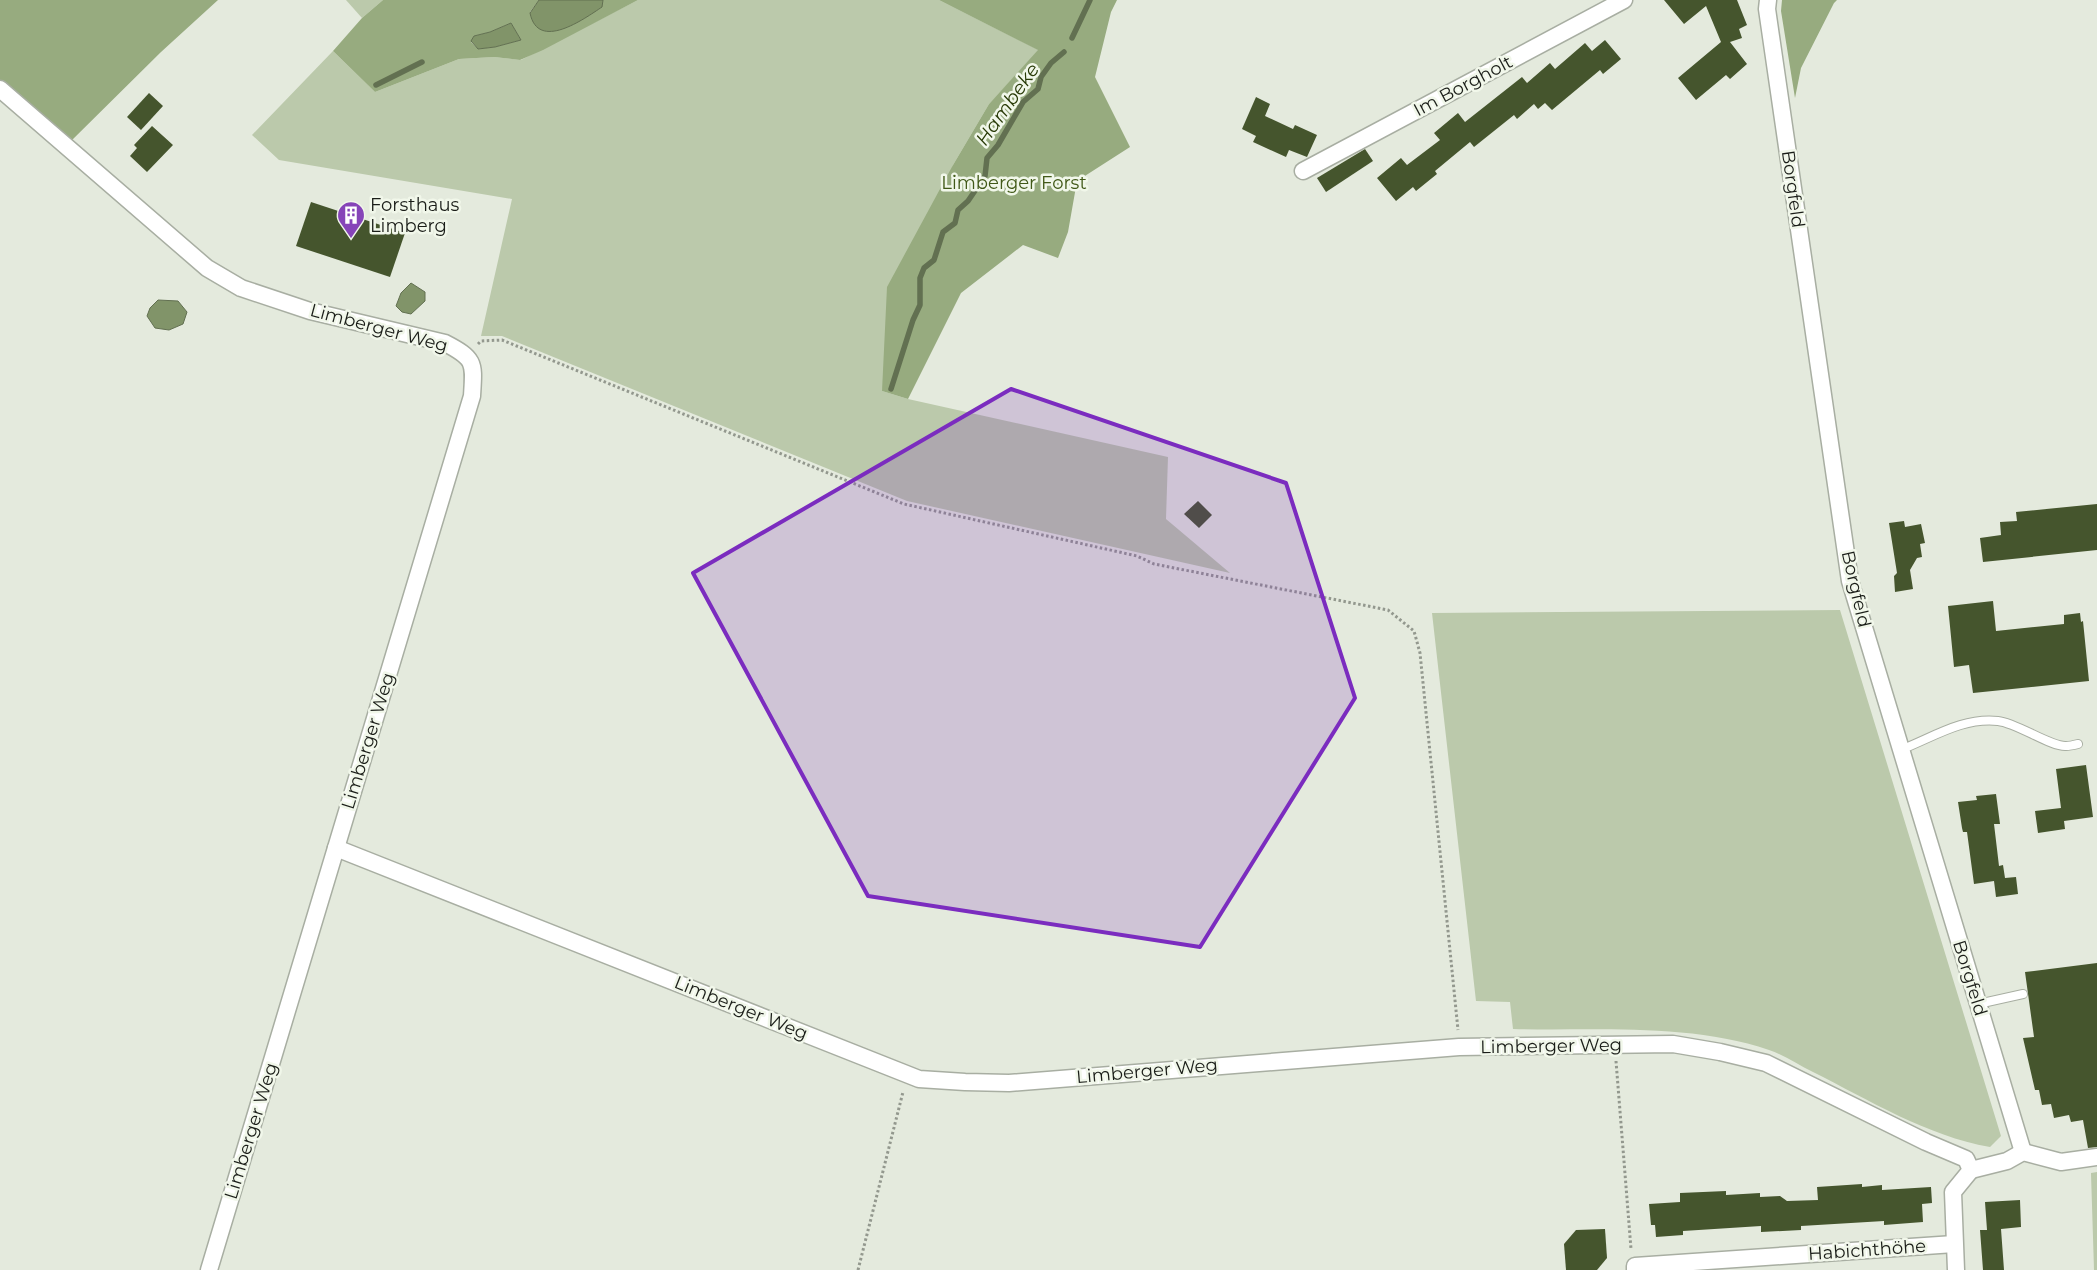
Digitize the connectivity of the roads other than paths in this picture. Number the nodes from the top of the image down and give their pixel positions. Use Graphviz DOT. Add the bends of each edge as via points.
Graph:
graph roads {
  1 [pos="1624,0"];
  2 [pos="1768,5"];
  3 [pos="0,89"];
  4 [pos="1303,171"];
  5 [pos="2078,744"];
  6 [pos="1900,750"];
  7 [pos="336,848"];
  8 [pos="2023,994"];
  9 [pos="1978,1004"];
  10 [pos="2023,1152"];
  11 [pos="2097,1157"];
  12 [pos="1971,1170"];
  13 [pos="1954,1244"];
  14 [pos="1673,1267"];
  15 [pos="1635,1268"];
  16 [pos="209,1270"];
  17 [pos="1956,1270"];
  1 -- 4 [label="street, Im Borgholt"];
  2 -- 6 [label="street, Borgfeld" via="1850,581"];
  3 -- 7 [label="street, Limberger Weg" via="207,268 240,288 310,311 445,343 466,354 474,368 472,396"];
  5 -- 6 [label="lane" via="2064,747 2007,722 1991,720 1951,727"];
  6 -- 9 [label="street, Borgfeld"];
  7 -- 12 [label="street, Limberger Weg" via="919,1079 1009,1083 1460,1047 1673,1044 1766,1064 1966,1159"];
  7 -- 16 [label="street, Limberger Weg"];
  8 -- 9 [label="lane"];
  9 -- 10 [label="street, Borgfeld"];
  10 -- 11 [label="street" via="2061,1162"];
  10 -- 12 [label="street" via="2007,1161"];
  12 -- 13 [label="street" via="1953,1192"];
  13 -- 14 [label="street, Habichthöhe"];
  13 -- 17 [label="street"];
  14 -- 15 [label="street, Habichthöhe"];
}
